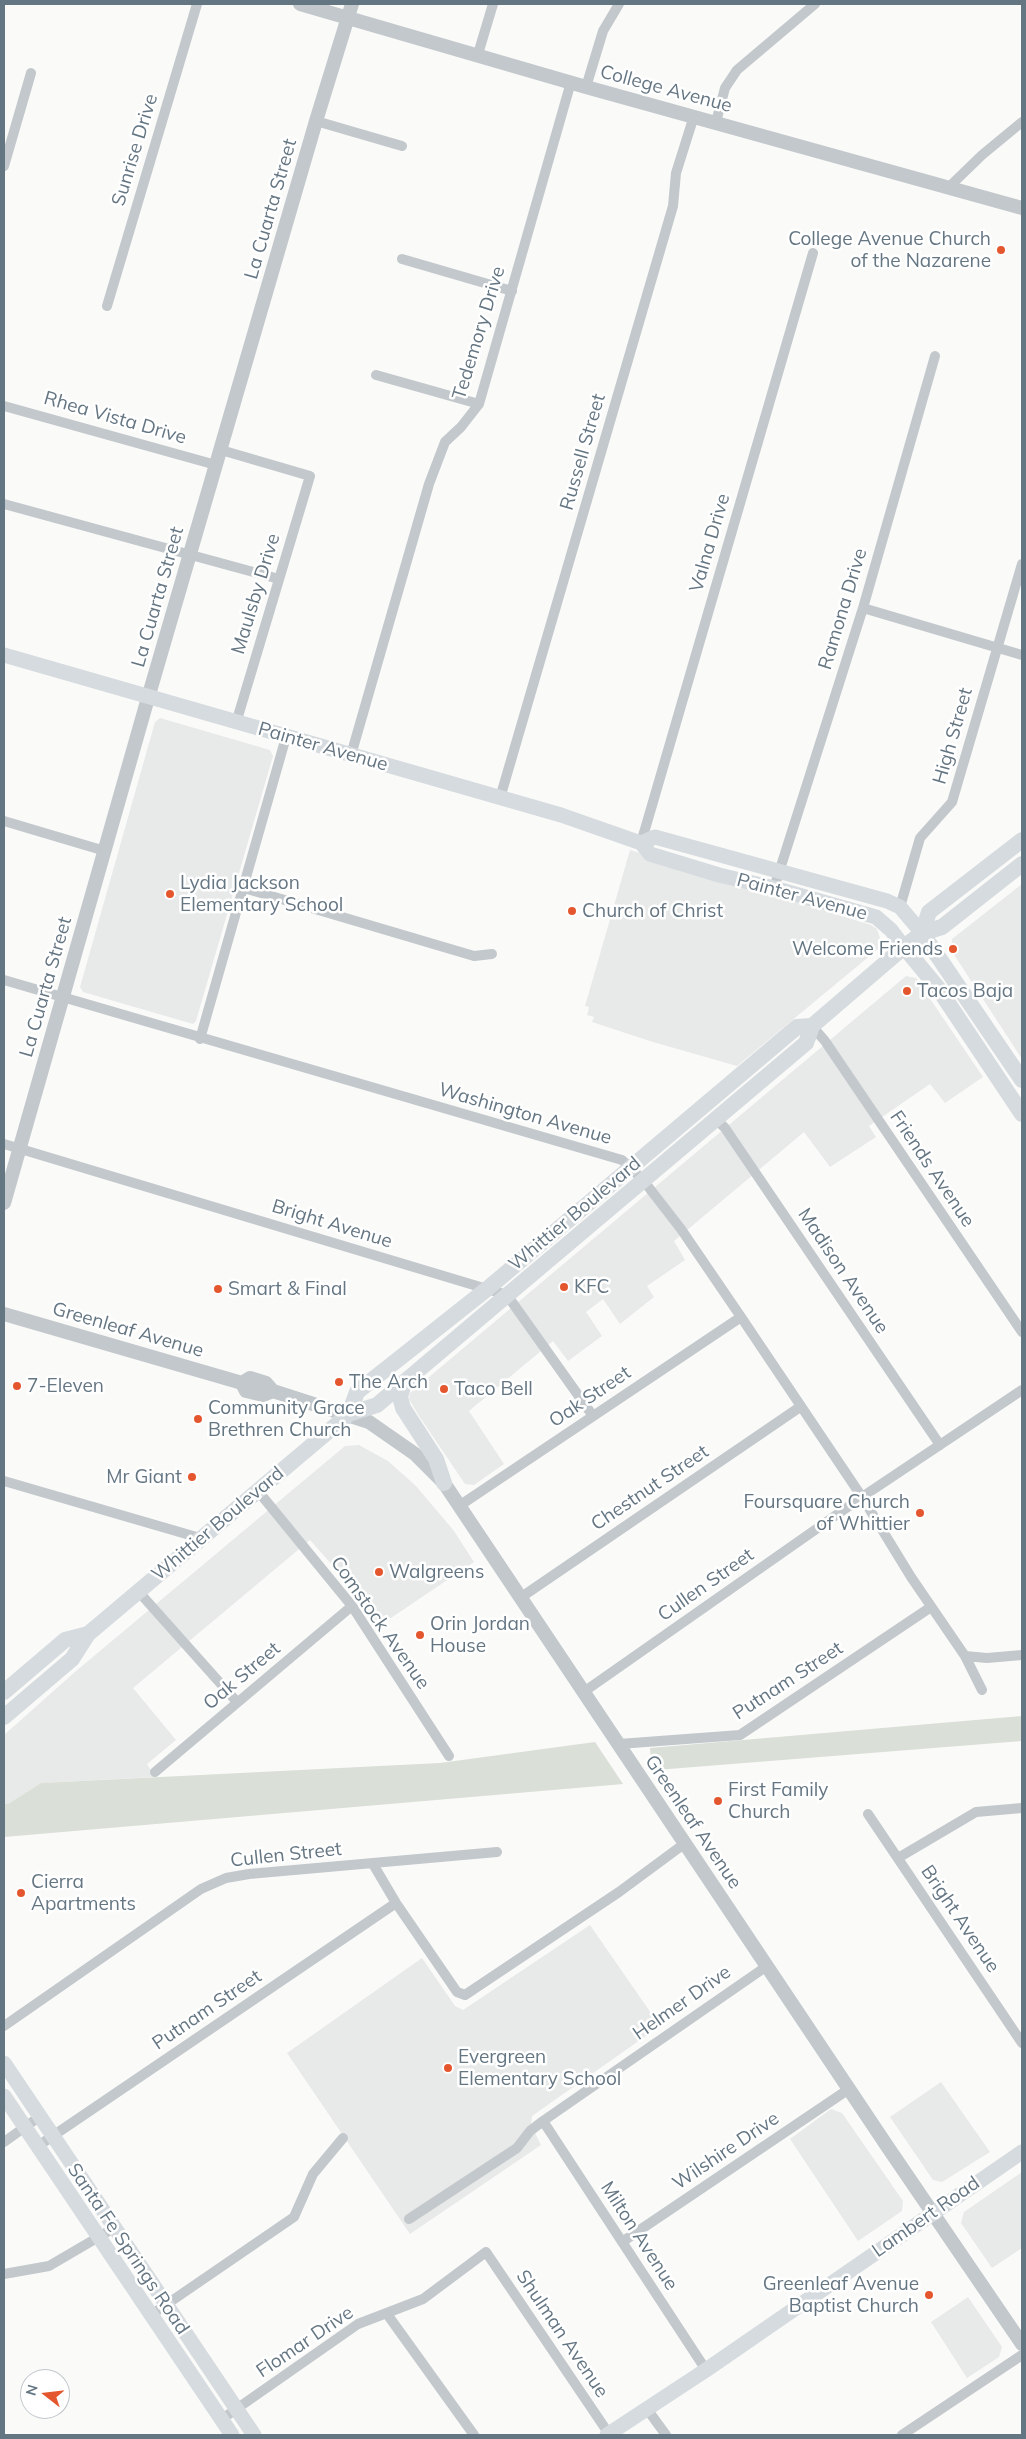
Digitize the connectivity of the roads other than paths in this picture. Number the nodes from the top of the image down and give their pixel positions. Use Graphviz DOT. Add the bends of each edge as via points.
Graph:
graph roads {
  1 [pos="197,4"];
  2 [pos="300,4"];
  3 [pos="352,4"];
  4 [pos="493,4"];
  5 [pos="619,4"];
  6 [pos="815,4"];
  7 [pos="348,18"];
  8 [pos="478,54"];
  9 [pos="31,73"];
  10 [pos="571,82"];
  11 [pos="586,87"];
  12 [pos="694,116"];
  13 [pos="316,121"];
  14 [pos="716,122"];
  15 [pos="1022,122"];
  16 [pos="402,146"];
  17 [pos="4,166"];
  18 [pos="949,187"];
  19 [pos="1022,208"];
  20 [pos="813,253"];
  21 [pos="402,259"];
  22 [pos="512,291"];
  23 [pos="107,306"];
  24 [pos="935,356"];
  25 [pos="376,375"];
  26 [pos="479,404"];
  27 [pos="4,406"];
  28 [pos="221,450"];
  29 [pos="216,465"];
  30 [pos="4,504"];
  31 [pos="190,555"];
  32 [pos="1022,564"];
  33 [pos="279,579"];
  34 [pos="863,608"];
  35 [pos="997,649"];
  36 [pos="4,655"];
  37 [pos="1022,655"];
  38 [pos="148,698"];
  39 [pos="236,723"];
  40 [pos="286,737"];
  41 [pos="351,756"];
  42 [pos="500,798"];
  43 [pos="4,822"];
  44 [pos="1022,840"];
  45 [pos="641,843"];
  46 [pos="105,851"];
  47 [pos="1022,864"];
  48 [pos="778,870"];
  49 [pos="244,888"];
  50 [pos="774,888"];
  51 [pos="900,907"];
  52 [pos="922,933"];
  53 [pos="904,947"];
  54 [pos="492,954"];
  55 [pos="4,980"];
  56 [pos="63,998"];
  57 [pos="812,1026"];
  58 [pos="200,1039"];
  59 [pos="1022,1080"];
  60 [pos="1022,1114"];
  61 [pos="715,1118"];
  62 [pos="4,1144"];
  63 [pos="20,1149"];
  64 [pos="630,1168"];
  65 [pos="643,1180"];
  66 [pos="4,1203"];
  67 [pos="487,1289"];
  68 [pos="507,1294"];
  69 [pos="4,1314"];
  70 [pos="742,1318"];
  71 [pos="1022,1332"];
  72 [pos="404,1383"];
  73 [pos="1022,1390"];
  74 [pos="800,1407"];
  75 [pos="349,1414"];
  76 [pos="593,1416"];
  77 [pos="940,1445"];
  78 [pos="4,1481"];
  79 [pos="444,1483"];
  80 [pos="258,1491"];
  81 [pos="862,1497"];
  82 [pos="459,1506"];
  83 [pos="200,1538"];
  84 [pos="138,1592"];
  85 [pos="520,1598"];
  86 [pos="352,1606"];
  87 [pos="932,1607"];
  88 [pos="88,1634"];
  89 [pos="1022,1655"];
  90 [pos="965,1656"];
  91 [pos="982,1690"];
  92 [pos="585,1691"];
  93 [pos="4,1692"];
  94 [pos="237,1702"];
  95 [pos="4,1717"];
  96 [pos="619,1744"];
  97 [pos="449,1756"];
  98 [pos="155,1772"];
  99 [pos="1022,1808"];
  100 [pos="868,1814"];
  101 [pos="684,1844"];
  102 [pos="497,1852"];
  103 [pos="898,1858"];
  104 [pos="372,1864"];
  105 [pos="396,1904"];
  106 [pos="766,1966"];
  107 [pos="4,2026"];
  108 [pos="1022,2043"];
  109 [pos="4,2063"];
  110 [pos="849,2089"];
  111 [pos="4,2096"];
  112 [pos="39,2117"];
  113 [pos="543,2121"];
  114 [pos="24,2127"];
  115 [pos="52,2136"];
  116 [pos="343,2138"];
  117 [pos="4,2142"];
  118 [pos="38,2146"];
  119 [pos="1022,2152"];
  120 [pos="932,2212"];
  121 [pos="409,2219"];
  122 [pos="114,2228"];
  123 [pos="98,2237"];
  124 [pos="622,2242"];
  125 [pos="486,2252"];
  126 [pos="4,2274"];
  127 [pos="166,2306"];
  128 [pos="388,2314"];
  129 [pos="150,2315"];
  130 [pos="1022,2344"];
  131 [pos="1022,2355"];
  132 [pos="706,2370"];
  133 [pos="647,2409"];
  134 [pos="237,2410"];
  135 [pos="222,2419"];
  136 [pos="232,2435"];
  137 [pos="254,2435"];
  138 [pos="474,2435"];
  139 [pos="608,2435"];
  140 [pos="666,2435"];
  141 [pos="902,2435"];
  1 -- 23 [label="street, Sunrise Drive"];
  2 -- 7 [label="street, College Avenue"];
  3 -- 7 [label="street, La Cuarta Street"];
  4 -- 8 [label="street"];
  5 -- 11 [label="street" via="603,31"];
  6 -- 14 [label="street" via="737,70 725,88"];
  7 -- 8 [label="street, College Avenue"];
  7 -- 13 [label="street, La Cuarta Street"];
  8 -- 10 [label="street, College Avenue"];
  9 -- 17 [label="street"];
  10 -- 11 [label="street, College Avenue"];
  10 -- 22 [label="street, Tedemory Drive"];
  11 -- 12 [label="street, College Avenue"];
  12 -- 14 [label="street, College Avenue"];
  12 -- 42 [label="street, Russell Street" via="676,173 673,206"];
  13 -- 16 [label="street"];
  13 -- 28 [label="street, La Cuarta Street"];
  14 -- 18 [label="street, College Avenue"];
  15 -- 18 [label="street"];
  18 -- 19 [label="street, College Avenue"];
  20 -- 45 [label="street, Valna Drive"];
  21 -- 22 [label="street"];
  22 -- 26 [label="street, Tedemory Drive"];
  24 -- 34 [label="street, Ramona Drive"];
  25 -- 26 [label="street"];
  26 -- 41 [label="street, Tedemory Drive" via="462,427 445,442 440,454"];
  27 -- 29 [label="street, Rhea Vista Drive"];
  28 -- 29 [label="street, La Cuarta Street"];
  28 -- 33 [label="street, Maulsby Drive" via="310,476"];
  29 -- 31 [label="street, La Cuarta Street"];
  30 -- 31 [label="street"];
  31 -- 33 [label="street"];
  31 -- 38 [label="street, La Cuarta Street"];
  32 -- 35 [label="street, High Street"];
  33 -- 39 [label="street, Maulsby Drive"];
  34 -- 35 [label="street"];
  34 -- 48 [label="street, Ramona Drive"];
  35 -- 37 [label="street"];
  35 -- 51 [label="street, High Street" via="952,802 920,838"];
  36 -- 38 [label="main road, Painter Avenue"];
  38 -- 39 [label="main road, Painter Avenue"];
  38 -- 46 [label="street, La Cuarta Street"];
  39 -- 40 [label="main road, Painter Avenue"];
  40 -- 41 [label="main road, Painter Avenue"];
  40 -- 49 [label="street"];
  41 -- 42 [label="main road, Painter Avenue"];
  42 -- 45 [label="main road, Painter Avenue"];
  43 -- 46 [label="street"];
  44 -- 52 [label="main road, Whittier Boulevard" via="929,912"];
  45 -- 48 [label="main road, Painter Avenue" via="655,837"];
  45 -- 50 [label="main road, Painter Avenue" via="650,854"];
  46 -- 56 [label="street, La Cuarta Street"];
  47 -- 52 [label="main road, Whittier Boulevard" via="942,927"];
  48 -- 50 [label="street, Ramona Drive"];
  48 -- 51 [label="main road, Painter Avenue"];
  49 -- 54 [label="street" via="474,956"];
  49 -- 58 [label="street"];
  50 -- 53 [label="main road, Painter Avenue" via="876,917"];
  51 -- 52 [label="main road, Painter Avenue"];
  52 -- 53 [label="main road, Whittier Boulevard"];
  52 -- 59 [label="main road, Painter Avenue"];
  53 -- 57 [label="main road, Whittier Boulevard"];
  53 -- 60 [label="main road, Painter Avenue" via="938,988"];
  55 -- 56 [label="street, Washington Avenue"];
  56 -- 58 [label="street, Washington Avenue"];
  56 -- 63 [label="street, La Cuarta Street"];
  57 -- 61 [label="main road, Whittier Boulevard" via="806,1043"];
  57 -- 64 [label="main road, Whittier Boulevard" via="797,1027"];
  57 -- 71 [label="street, Friends Avenue"];
  58 -- 64 [label="street, Washington Avenue" via="622,1160"];
  61 -- 65 [label="main road, Whittier Boulevard"];
  61 -- 77 [label="street, Madison Avenue" via="725,1128"];
  62 -- 63 [label="street, Bright Avenue"];
  63 -- 66 [label="street, La Cuarta Street"];
  63 -- 67 [label="street, Bright Avenue"];
  64 -- 65 [label="street, Washington Avenue"];
  64 -- 67 [label="main road, Whittier Boulevard"];
  65 -- 68 [label="main road, Whittier Boulevard"];
  65 -- 70 [label="street, Washington Avenue"];
  67 -- 68 [label="street, Bright Avenue"];
  67 -- 75 [label="main road, Whittier Boulevard" via="357,1392"];
  68 -- 72 [label="main road, Whittier Boulevard"];
  68 -- 76 [label="street"];
  69 -- 75 [label="street, Greenleaf Avenue" via="242,1383 246,1391 263,1395 273,1391"];
  70 -- 74 [label="street, Washington Avenue"];
  70 -- 76 [label="street, Oak Street"];
  72 -- 75 [label="main road, Whittier Boulevard" via="377,1405"];
  72 -- 79 [label="main road" via="400,1397 403,1408 436,1459"];
  73 -- 77 [label="street, Cullen Street"];
  74 -- 81 [label="street, Washington Avenue"];
  74 -- 85 [label="street, Chestnut Street"];
  75 -- 79 [label="street, Greenleaf Avenue" via="387,1433"];
  75 -- 80 [label="main road, Whittier Boulevard"];
  76 -- 82 [label="street, Oak Street"];
  77 -- 81 [label="street, Cullen Street"];
  78 -- 83 [label="street"];
  79 -- 82 [label="street, Greenleaf Avenue"];
  80 -- 83 [label="main road, Whittier Boulevard"];
  80 -- 86 [label="street, Comstock Avenue"];
  81 -- 87 [label="street, Washington Avenue"];
  81 -- 92 [label="street, Cullen Street"];
  82 -- 85 [label="street, Greenleaf Avenue"];
  83 -- 84 [label="main road, Whittier Boulevard"];
  84 -- 88 [label="main road, Whittier Boulevard"];
  84 -- 94 [label="street"];
  85 -- 92 [label="street, Greenleaf Avenue"];
  86 -- 94 [label="street, Oak Street"];
  86 -- 97 [label="street, Comstock Avenue"];
  87 -- 90 [label="street, Washington Avenue"];
  87 -- 96 [label="street, Putnam Street" via="740,1735"];
  88 -- 93 [label="main road, Whittier Boulevard" via="65,1640"];
  88 -- 95 [label="main road, Whittier Boulevard" via="72,1659"];
  89 -- 90 [label="street"];
  90 -- 91 [label="street, Washington Avenue"];
  92 -- 96 [label="street, Greenleaf Avenue"];
  94 -- 98 [label="street, Oak Street"];
  96 -- 101 [label="street, Greenleaf Avenue"];
  99 -- 103 [label="street" via="976,1812"];
  100 -- 103 [label="street, Bright Avenue"];
  101 -- 105 [label="street" via="619,1892 465,1995 456,1992"];
  101 -- 106 [label="street, Greenleaf Avenue"];
  102 -- 104 [label="street, Cullen Street"];
  103 -- 108 [label="street, Bright Avenue"];
  104 -- 105 [label="street"];
  104 -- 107 [label="street, Cullen Street" via="248,1874 226,1878 201,1889"];
  105 -- 115 [label="street, Putnam Street"];
  106 -- 110 [label="street, Greenleaf Avenue"];
  106 -- 113 [label="street, Helmer Drive"];
  109 -- 112 [label="main road, Santa Fe Springs Road"];
  110 -- 120 [label="street, Greenleaf Avenue"];
  110 -- 124 [label="street, Wilshire Drive"];
  111 -- 114 [label="main road, Santa Fe Springs Road"];
  112 -- 114 [label="street"];
  112 -- 115 [label="main road, Santa Fe Springs Road"];
  113 -- 121 [label="street, Helmer Drive" via="530,2130 517,2148"];
  113 -- 124 [label="street, Milton Avenue"];
  114 -- 117 [label="street"];
  114 -- 118 [label="main road, Santa Fe Springs Road"];
  115 -- 118 [label="street, Putnam Street"];
  115 -- 122 [label="main road, Santa Fe Springs Road"];
  116 -- 127 [label="street" via="313,2174 294,2218"];
  118 -- 123 [label="main road, Santa Fe Springs Road"];
  119 -- 120 [label="main road, Lambert Road"];
  120 -- 130 [label="street, Greenleaf Avenue"];
  120 -- 132 [label="main road, Lambert Road"];
  122 -- 123 [label="street"];
  122 -- 127 [label="main road, Santa Fe Springs Road"];
  123 -- 126 [label="street" via="49,2266"];
  123 -- 129 [label="main road, Santa Fe Springs Road"];
  124 -- 132 [label="street, Milton Avenue"];
  125 -- 128 [label="street, Flomar Drive" via="423,2299"];
  125 -- 139 [label="street, Shulman Avenue"];
  127 -- 129 [label="street"];
  127 -- 134 [label="main road, Santa Fe Springs Road"];
  128 -- 134 [label="street, Flomar Drive" via="358,2324"];
  128 -- 138 [label="street"];
  129 -- 135 [label="main road, Santa Fe Springs Road"];
  131 -- 141 [label="street"];
  132 -- 133 [label="main road, Lambert Road"];
  133 -- 139 [label="main road, Lambert Road"];
  133 -- 140 [label="street"];
  134 -- 135 [label="street, Flomar Drive"];
  134 -- 137 [label="main road, Santa Fe Springs Road"];
  135 -- 136 [label="main road, Santa Fe Springs Road"];
}
